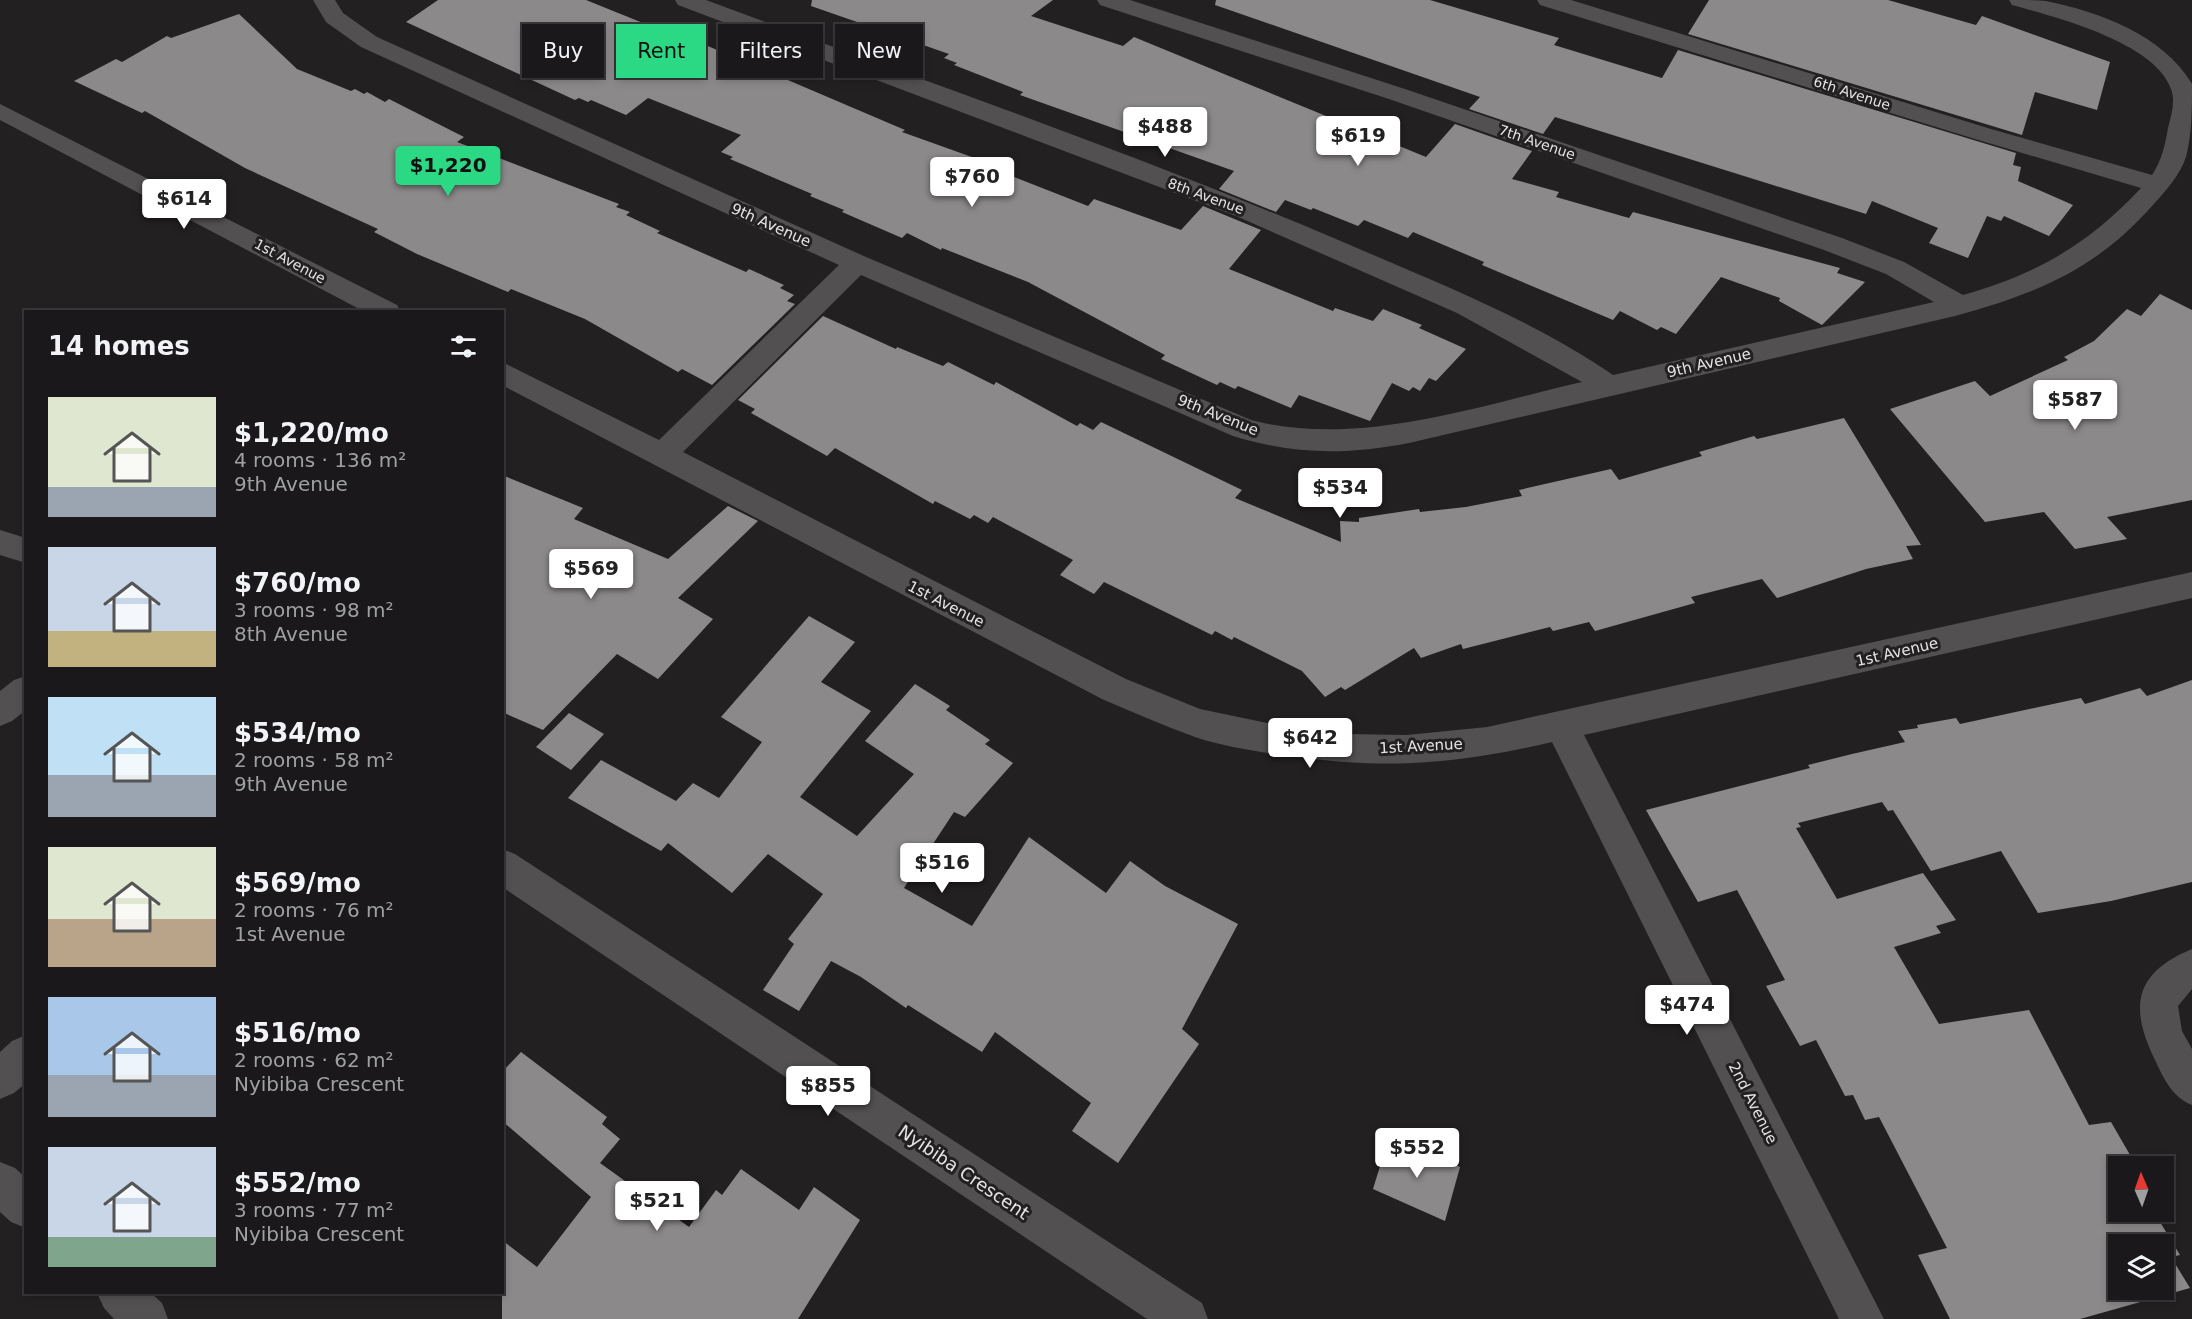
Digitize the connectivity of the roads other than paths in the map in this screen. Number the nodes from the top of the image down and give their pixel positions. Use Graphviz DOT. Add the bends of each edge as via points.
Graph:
graph roads {
  1 [pos="324,0"];
  2 [pos="686,0"];
  3 [pos="1108,0"];
  4 [pos="1548,0"];
  5 [pos="2020,0"];
  6 [pos="0,111"];
  7 [pos="2182,162"];
  8 [pos="2156,184"];
  9 [pos="857,263"];
  10 [pos="1958,304"];
  11 [pos="383,310"];
  12 [pos="504,373"];
  13 [pos="1609,387"];
  14 [pos="662,455"];
  15 [pos="0,542"];
  16 [pos="24,550"];
  17 [pos="2192,585"];
  18 [pos="24,692"];
  19 [pos="0,711"];
  20 [pos="1562,727"];
  21 [pos="504,867"];
  22 [pos="2192,968"];
  23 [pos="24,1057"];
  24 [pos="0,1079"];
  25 [pos="2192,1084"];
  26 [pos="0,1183"];
  27 [pos="24,1205"];
  28 [pos="119,1294"];
  29 [pos="146,1319"];
  30 [pos="1186,1319"];
  31 [pos="1862,1319"];
  1 -- 9 [label="street, 9th Avenue" via="334,17 369,42"];
  2 -- 13 [label="street, 8th Avenue" via="1256,214 1467,306 1579,366"];
  3 -- 10 [label="street, 7th Avenue" via="1397,94 1833,244 1895,268"];
  4 -- 8 [label="street, 6th Avenue"];
  5 -- 7 [label="street" via="2128,38 2172,72 2187,100"];
  6 -- 11 [label="street, 1st Avenue"];
  7 -- 8 [label="street, 9th Avenue"];
  8 -- 10 [label="street, 9th Avenue" via="2096,244 2055,271 2018,287"];
  9 -- 13 [label="street, 9th Avenue" via="1243,428 1280,438 1324,442 1379,436"];
  9 -- 14 [label="street"];
  10 -- 13 [label="street, 9th Avenue"];
  12 -- 14 [label="street, 1st Avenue"];
  14 -- 20 [label="street, 1st Avenue" via="1114,690 1198,723 1346,749 1407,750 1487,742"];
  15 -- 16 [label="street"];
  17 -- 20 [label="street, 1st Avenue"];
  18 -- 19 [label="street"];
  20 -- 31 [label="street, 2nd Avenue"];
  21 -- 30 [label="street, Nyibiba Crescent"];
  22 -- 25 [label="street" via="2174,975 2162,989 2158,1005 2168,1049"];
  23 -- 24 [label="street"];
  26 -- 27 [label="street"];
  28 -- 29 [label="street"];
}
